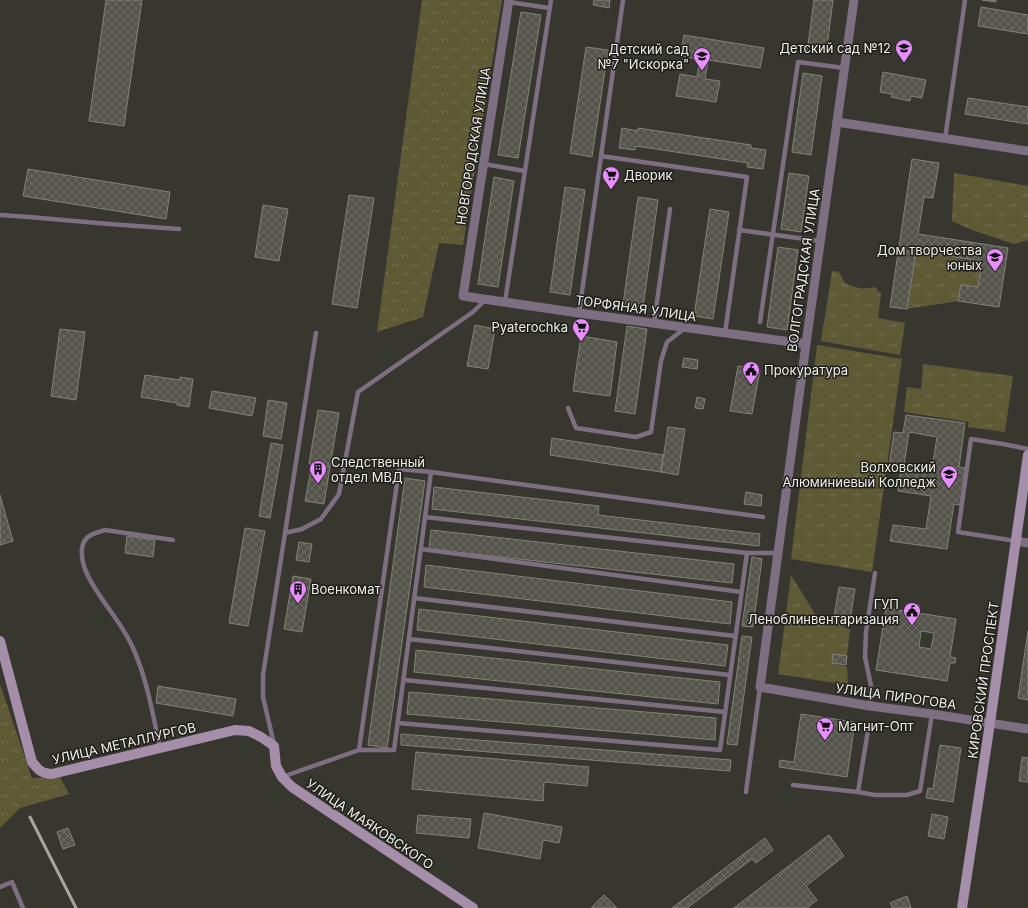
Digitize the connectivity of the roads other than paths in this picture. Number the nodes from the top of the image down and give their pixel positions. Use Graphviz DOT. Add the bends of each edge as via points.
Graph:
graph roads {
  1 [pos="551,0"];
  2 [pos="623,0"];
  3 [pos="854,0"];
  4 [pos="965,0"];
  5 [pos="509,1"];
  6 [pos="549,8"];
  7 [pos="844,68"];
  8 [pos="837,122"];
  9 [pos="945,139"];
  10 [pos="1028,151"];
  11 [pos="601,156"];
  12 [pos="484,164"];
  13 [pos="525,171"];
  14 [pos="670,209"];
  15 [pos="0,215"];
  16 [pos="179,229"];
  17 [pos="739,230"];
  18 [pos="773,235"];
  19 [pos="820,241"];
  20 [pos="463,296"];
  21 [pos="486,299"];
  22 [pos="505,302"];
  23 [pos="579,313"];
  24 [pos="760,322"];
  25 [pos="654,323"];
  26 [pos="685,328"];
  27 [pos="316,333"];
  28 [pos="725,333"];
  29 [pos="806,344"];
  30 [pos="568,408"];
  31 [pos="1028,449"];
  32 [pos="1028,455"];
  33 [pos="431,472"];
  34 [pos="425,517"];
  35 [pos="763,517"];
  36 [pos="285,533"];
  37 [pos="173,540"];
  38 [pos="1016,541"];
  39 [pos="1028,543"];
  40 [pos="421,549"];
  41 [pos="747,553"];
  42 [pos="777,553"];
  43 [pos="874,573"];
  44 [pos="741,592"];
  45 [pos="414,598"];
  46 [pos="735,636"];
  47 [pos="409,639"];
  48 [pos="0,641"];
  49 [pos="730,675"];
  50 [pos="404,680"];
  51 [pos="760,687"];
  52 [pos="870,706"];
  53 [pos="725,712"];
  54 [pos="932,714"];
  55 [pos="398,723"];
  56 [pos="990,723"];
  57 [pos="869,724"];
  58 [pos="1028,729"];
  59 [pos="274,746"];
  60 [pos="160,748"];
  61 [pos="359,750"];
  62 [pos="282,777"];
  63 [pos="794,785"];
  64 [pos="746,792"];
  65 [pos="858,792"];
  66 [pos="0,887"];
  67 [pos="23,908"];
  68 [pos="473,908"];
  69 [pos="962,908"];
  1 -- 6 [label="lane"];
  2 -- 11 [label="lane"];
  3 -- 7 [label="street, ВОЛГОГРАДСКАЯ УЛИЦА"];
  4 -- 9 [label="lane"];
  5 -- 6 [label="lane"];
  5 -- 12 [label="street, НОВГОРОДСКАЯ УЛИЦА"];
  6 -- 13 [label="lane"];
  7 -- 8 [label="street, ВОЛГОГРАДСКАЯ УЛИЦА"];
  7 -- 18 [label="lane" via="798,62"];
  8 -- 9 [label="street"];
  8 -- 19 [label="street, ВОЛГОГРАДСКАЯ УЛИЦА"];
  9 -- 10 [label="street"];
  11 -- 17 [label="lane" via="747,176"];
  11 -- 23 [label="lane"];
  12 -- 13 [label="lane"];
  12 -- 20 [label="street, НОВГОРОДСКАЯ УЛИЦА"];
  13 -- 22 [label="lane"];
  14 -- 25 [label="lane"];
  15 -- 16 [label="lane"];
  17 -- 18 [label="lane"];
  17 -- 28 [label="lane"];
  18 -- 19 [label="lane"];
  18 -- 24 [label="lane"];
  19 -- 29 [label="street, ВОЛГОГРАДСКАЯ УЛИЦА"];
  20 -- 21 [label="street, ТОРФЯНАЯ УЛИЦА"];
  21 -- 22 [label="street, ТОРФЯНАЯ УЛИЦА"];
  21 -- 36 [label="lane" via="473,312 358,392 339,494 321,519 302,529"];
  22 -- 23 [label="street, ТОРФЯНАЯ УЛИЦА"];
  23 -- 25 [label="street, ТОРФЯНАЯ УЛИЦА"];
  25 -- 26 [label="street, ТОРФЯНАЯ УЛИЦА"];
  26 -- 28 [label="street, ТОРФЯНАЯ УЛИЦА"];
  26 -- 30 [label="lane" via="667,342 661,361 651,432 636,438 576,428"];
  27 -- 36 [label="lane"];
  28 -- 29 [label="street, ТОРФЯНАЯ УЛИЦА"];
  29 -- 42 [label="street, ВОЛГОГРАДСКАЯ УЛИЦА"];
  31 -- 38 [label="lane" via="971,439 958,532"];
  32 -- 38 [label="street, КИРОВСКИЙ ПРОСПЕКТ"];
  33 -- 34 [label="lane"];
  33 -- 35 [label="lane"];
  33 -- 61 [label="lane" via="399,469"];
  34 -- 40 [label="lane"];
  34 -- 41 [label="lane"];
  36 -- 59 [label="lane" via="263,675 263,697"];
  37 -- 60 [label="lane" via="105,530 87,537 82,543 82,556 87,575 133,648 144,675"];
  38 -- 39 [label="street"];
  38 -- 56 [label="street, КИРОВСКИЙ ПРОСПЕКТ"];
  40 -- 44 [label="lane"];
  40 -- 45 [label="lane"];
  41 -- 42 [label="lane"];
  41 -- 44 [label="lane"];
  42 -- 51 [label="street, ВОЛГОГРАДСКАЯ УЛИЦА"];
  43 -- 52 [label="lane" via="865,657 871,686"];
  44 -- 46 [label="lane"];
  45 -- 46 [label="lane"];
  45 -- 47 [label="lane"];
  46 -- 49 [label="lane"];
  47 -- 49 [label="lane"];
  47 -- 50 [label="lane"];
  48 -- 60 [label="street, УЛИЦА МЕТАЛЛУРГОВ" via="32,762 38,770 44,774 52,774"];
  49 -- 53 [label="lane"];
  50 -- 53 [label="lane"];
  50 -- 55 [label="lane"];
  51 -- 52 [label="street, УЛИЦА ПИРОГОВА"];
  51 -- 64 [label="lane"];
  52 -- 54 [label="street, УЛИЦА ПИРОГОВА"];
  53 -- 55 [label="lane" via="720,750"];
  54 -- 56 [label="street, УЛИЦА ПИРОГОВА"];
  54 -- 65 [label="lane" via="920,791 907,795"];
  55 -- 61 [label="lane" via="394,750"];
  56 -- 58 [label="street, УЛИЦА ПИРОГОВА"];
  56 -- 69 [label="street, КИРОВСКИЙ ПРОСПЕКТ"];
  57 -- 65 [label="lane"];
  59 -- 60 [label="street, УЛИЦА МЕТАЛЛУРГОВ" via="249,731 234,730"];
  59 -- 62 [label="street, УЛИЦА МАЯКОВСКОГО" via="276,766"];
  61 -- 62 [label="lane"];
  62 -- 68 [label="street, УЛИЦА МАЯКОВСКОГО" via="292,787"];
  63 -- 65 [label="lane"];
  66 -- 67 [label="lane" via="12,882"];
}
